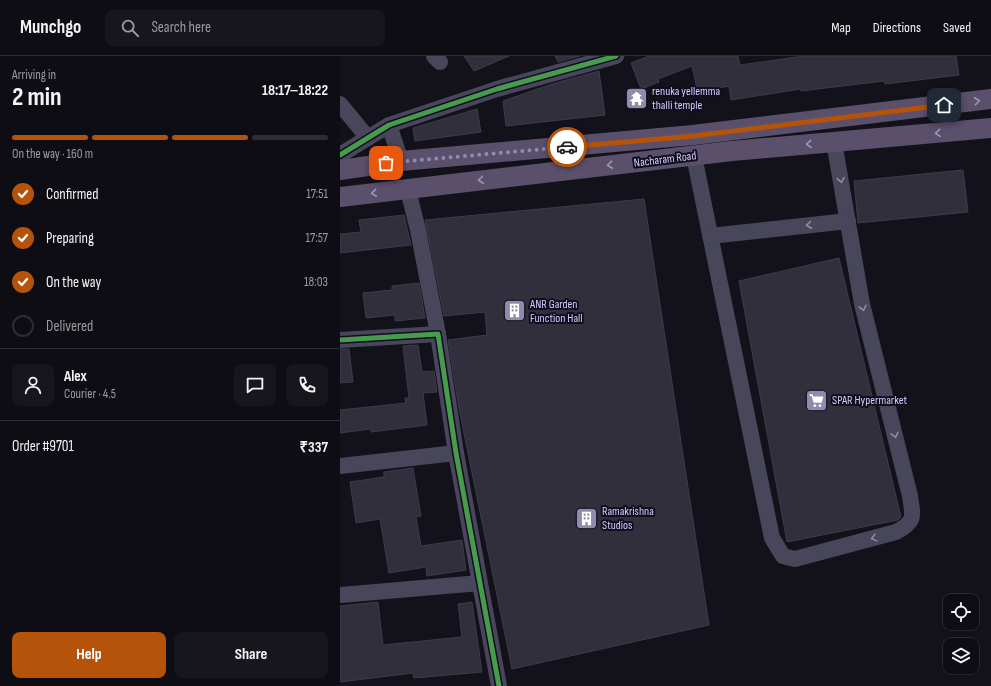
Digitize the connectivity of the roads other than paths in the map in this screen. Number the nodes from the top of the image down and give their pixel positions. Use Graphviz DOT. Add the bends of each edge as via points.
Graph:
graph roads {
  1 [pos="616,56"];
  2 [pos="991,99"];
  3 [pos="340,104"];
  4 [pos="389,125"];
  5 [pos="991,128"];
  6 [pos="368,138"];
  7 [pos="655,139"];
  8 [pos="834,142"];
  9 [pos="340,155"];
  10 [pos="694,156"];
  11 [pos="660,160"];
  12 [pos="401,161"];
  13 [pos="340,170"];
  14 [pos="408,190"];
  15 [pos="340,197"];
  16 [pos="848,221"];
  17 [pos="710,236"];
  18 [pos="438,334"];
  19 [pos="340,340"];
  20 [pos="456,453"];
  21 [pos="340,466"];
  22 [pos="480,583"];
  23 [pos="340,594"];
  24 [pos="496,686"];
  1 -- 4 [label="street" via="497,89"];
  7 -- 2 [label="main road, Nacharam Road, one-way"];
  3 -- 6 [label="street"];
  4 -- 6 [label="street"];
  4 -- 12 [label="street"];
  5 -- 8 [label="main road, Nacharam Road, one-way"];
  6 -- 9 [label="street"];
  7 -- 11 [label="main road"];
  7 -- 12 [label="main road, Nacharam Road"];
  8 -- 10 [label="main road, Nacharam Road, one-way"];
  8 -- 16 [label="street, one-way"];
  10 -- 11 [label="main road, Nacharam Road"];
  10 -- 17 [label="street"];
  11 -- 14 [label="main road, Nacharam Road, one-way"];
  12 -- 13 [label="main road, Nacharam Road"];
  14 -- 15 [label="main road, Nacharam Road, one-way"];
  14 -- 18 [label="street"];
  16 -- 17 [label="street, one-way"];
  16 -- 17 [label="street, one-way" via="862,304 910,496 912,515 909,525 896,532 795,559 783,556 772,538"];
  18 -- 19 [label="street"];
  18 -- 20 [label="street"];
  20 -- 21 [label="street"];
  20 -- 22 [label="street"];
  22 -- 23 [label="street"];
  22 -- 24 [label="street"];
}
